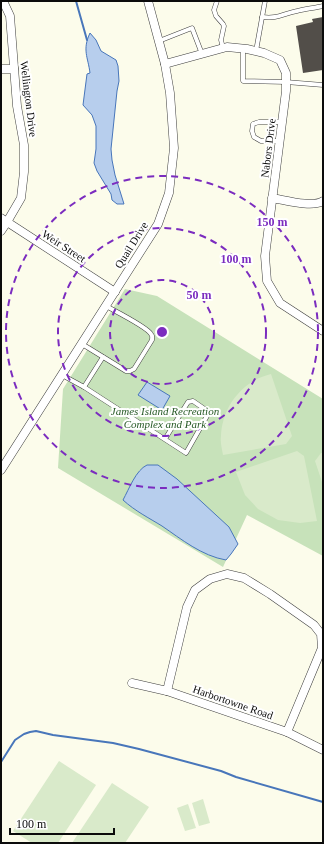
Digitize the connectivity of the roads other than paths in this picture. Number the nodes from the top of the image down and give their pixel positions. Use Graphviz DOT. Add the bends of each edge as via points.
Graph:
graph roads {
  1 [pos="3,1"];
  2 [pos="148,1"];
  3 [pos="217,1"];
  4 [pos="264,1"];
  5 [pos="323,6"];
  6 [pos="262,17"];
  7 [pos="159,41"];
  8 [pos="223,48"];
  9 [pos="243,49"];
  10 [pos="256,51"];
  11 [pos="202,54"];
  12 [pos="165,64"];
  13 [pos="1,69"];
  14 [pos="14,69"];
  15 [pos="286,82"];
  16 [pos="323,85"];
  17 [pos="282,122"];
  18 [pos="280,141"];
  19 [pos="272,198"];
  20 [pos="323,201"];
  21 [pos="4,220"];
  22 [pos="1,231"];
  23 [pos="115,292"];
  24 [pos="106,306"];
  25 [pos="323,331"];
  26 [pos="82,344"];
  27 [pos="103,357"];
  28 [pos="62,375"];
  29 [pos="84,387"];
  30 [pos="165,440"];
  31 [pos="2,467"];
  32 [pos="132,683"];
  33 [pos="167,691"];
  34 [pos="287,732"];
  35 [pos="323,750"];
  1 -- 14 [label="street, Wellington Drive" via="10,16"];
  2 -- 7 [label="street, Quail Drive"];
  3 -- 8 [label="lane" via="214,10 224,26 221,40"];
  4 -- 6 [label="lane"];
  5 -- 6 [label="lane" via="271,18"];
  6 -- 10 [label="lane"];
  7 -- 11 [label="lane" via="192,28"];
  7 -- 12 [label="street, Quail Drive"];
  8 -- 9 [label="street, Nabors Drive"];
  8 -- 11 [label="street, Nabors Drive"];
  9 -- 10 [label="street, Nabors Drive"];
  9 -- 15 [label="lane" via="243,81"];
  10 -- 15 [label="street, Nabors Drive" via="280,60 286,73"];
  11 -- 12 [label="street, Nabors Drive"];
  12 -- 23 [label="street, Quail Drive" via="174,148 169,193 158,224"];
  13 -- 14 [label="street"];
  14 -- 21 [label="street, Wellington Drive" via="24,145 24,172 21,198"];
  15 -- 16 [label="lane"];
  15 -- 17 [label="street, Nabors Drive"];
  17 -- 18 [label="street, Nabors Drive"];
  17 -- 18 [label="lane" via="253,124 252,131 254,137 261,141"];
  18 -- 19 [label="street, Nabors Drive"];
  19 -- 20 [label="street" via="312,205"];
  19 -- 25 [label="street, Nabors Drive" via="265,256 267,281 280,303"];
  21 -- 22 [label="street, Wellington Drive"];
  21 -- 23 [label="street, Weir Street"];
  23 -- 24 [label="street, Quail Drive"];
  24 -- 26 [label="street, Quail Drive"];
  24 -- 27 [label="lane" via="150,333 152,340 134,369 130,371 119,368"];
  26 -- 27 [label="lane"];
  26 -- 28 [label="street, Quail Drive"];
  27 -- 29 [label="lane"];
  28 -- 29 [label="lane"];
  28 -- 31 [label="street, Quail Drive"];
  29 -- 30 [label="lane"];
  30 -- 30 [label="lane" via="186,453 207,416 206,410 193,401 188,402"];
  32 -- 33 [label="street, Harbortowne Road"];
  33 -- 34 [label="street, Harbortowne Road"];
  33 -- 34 [label="street" via="187,607 195,590 210,579 227,574 244,578 314,625 321,634 322,648"];
  34 -- 35 [label="street, Harbortowne Road"];
}
